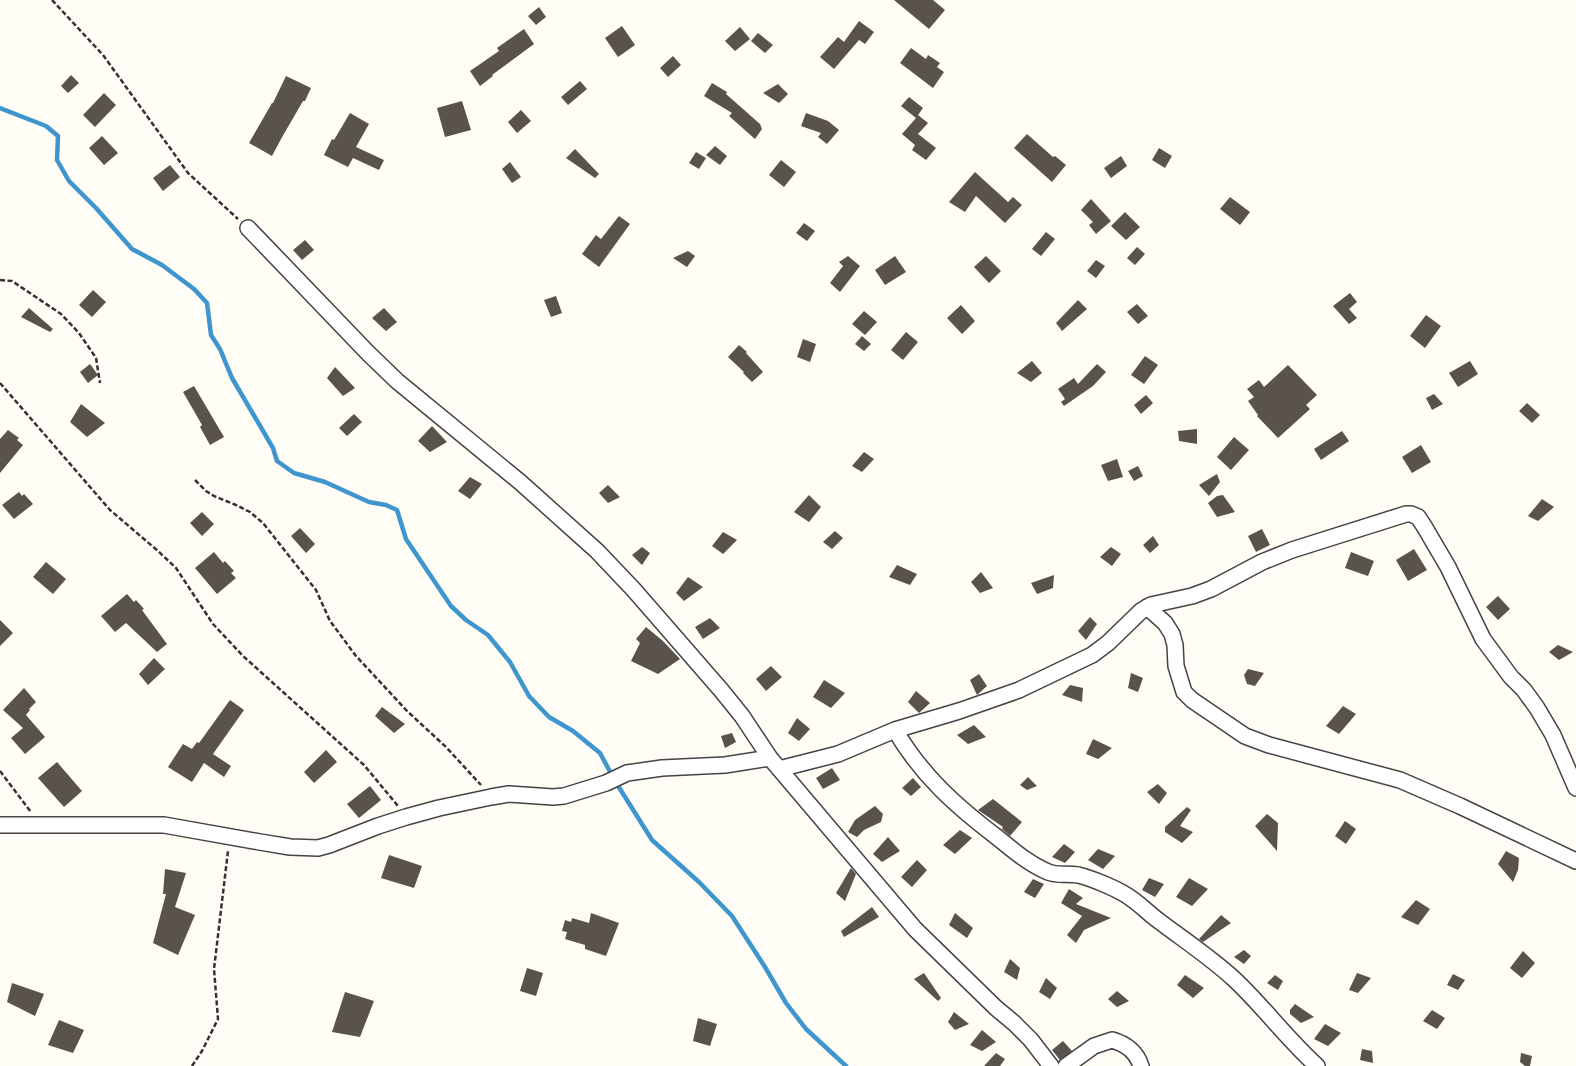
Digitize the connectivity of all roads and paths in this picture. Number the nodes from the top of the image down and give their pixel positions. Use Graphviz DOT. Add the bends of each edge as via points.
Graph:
graph roads {
  1 [pos="52,0"];
  2 [pos="248,228"];
  3 [pos="0,280"];
  4 [pos="100,383"];
  5 [pos="0,385"];
  6 [pos="195,480"];
  7 [pos="1147,607"];
  8 [pos="895,730"];
  9 [pos="775,763"];
  10 [pos="0,771"];
  11 [pos="1576,788"];
  12 [pos="492,797"];
  13 [pos="406,818"];
  14 [pos="0,825"];
  15 [pos="41,825"];
  16 [pos="229,837"];
  17 [pos="1576,861"];
  18 [pos="192,1066"];
  19 [pos="1051,1066"];
  20 [pos="1066,1066"];
  21 [pos="1141,1066"];
  22 [pos="1317,1066"];
  1 -- 2 [label="path" via="103,55 188,173"];
  2 -- 9 [label="street" via="397,381 520,482 597,551 721,690"];
  3 -- 4 [label="path" via="12,281 61,314 96,358"];
  5 -- 13 [label="path" via="110,510 176,568 212,624 364,765"];
  6 -- 12 [label="path" via="206,491 236,504 263,523 316,590 330,620 356,656"];
  7 -- 8 [label="street" via="1108,643 1076,664 986,703"];
  7 -- 11 [label="street" via="1211,589 1292,550 1411,514 1418,518 1448,566 1497,660 1538,708"];
  7 -- 17 [label="street" via="1172,634 1176,666 1184,692 1246,736 1268,745 1400,780"];
  8 -- 9 [label="street" via="838,754"];
  8 -- 22 [label="street" via="932,782 978,823 1035,865 1058,875 1087,878 1126,895 1234,979"];
  9 -- 12 [label="street" via="662,768 627,773 564,796 509,794"];
  9 -- 19 [label="street" via="915,929 1031,1040"];
  10 -- 15 [label="path"];
  12 -- 13 [label="street"];
  13 -- 16 [label="street" via="318,848"];
  14 -- 15 [label="street"];
  15 -- 16 [label="street" via="164,825"];
  16 -- 18 [label="path" via="214,969 218,1019"];
  20 -- 21 [label="street" via="1094,1046 1112,1040 1130,1048"];
}
